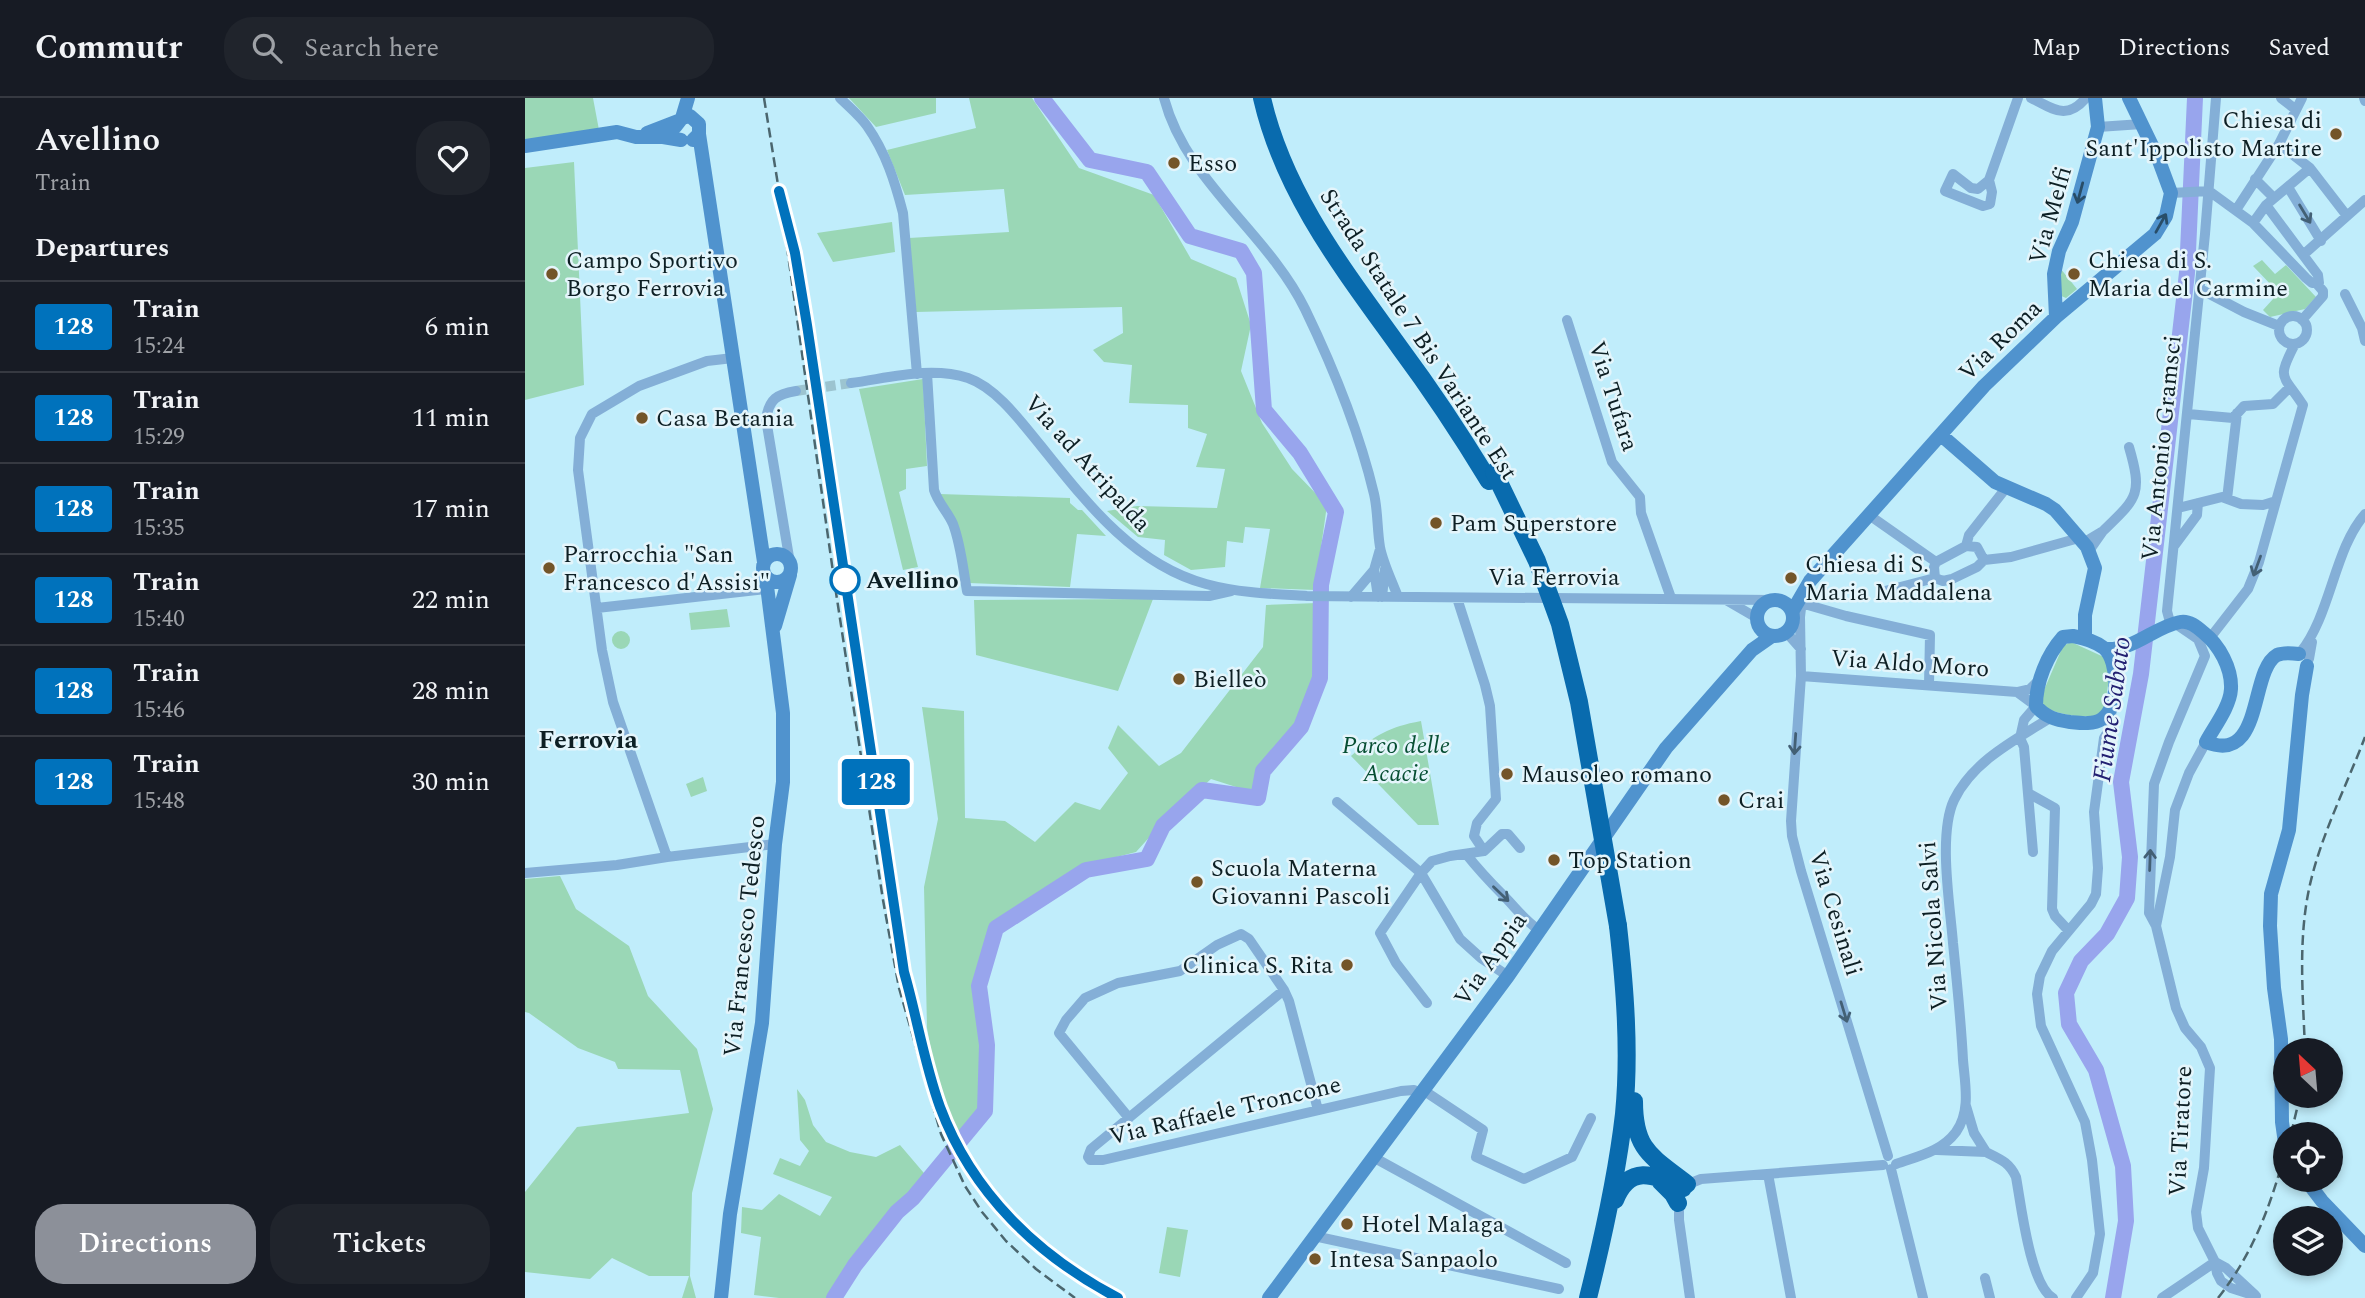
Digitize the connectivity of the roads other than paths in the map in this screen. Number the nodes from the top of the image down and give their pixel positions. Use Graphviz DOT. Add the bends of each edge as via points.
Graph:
graph roads {
  1 [pos="691,98"];
  2 [pos="840,98"];
  3 [pos="1164,98"];
  4 [pos="1262,98"];
  5 [pos="1272,98"];
  6 [pos="2018,98"];
  7 [pos="2031,98"];
  8 [pos="2086,98"];
  9 [pos="2095,98"];
  10 [pos="2129,98"];
  11 [pos="2216,98"];
  12 [pos="2281,98"];
  13 [pos="2302,98"];
  14 [pos="2295,109"];
  15 [pos="680,119"];
  16 [pos="2142,124"];
  17 [pos="2098,127"];
  18 [pos="692,135"];
  19 [pos="636,137"];
  20 [pos="2279,144"];
  21 [pos="525,146"];
  22 [pos="525,156"];
  23 [pos="2310,168"];
  24 [pos="2255,178"];
  25 [pos="1989,180"];
  26 [pos="2288,187"];
  27 [pos="2206,191"];
  28 [pos="2178,193"];
  29 [pos="2365,200"];
  30 [pos="2270,201"];
  31 [pos="2236,210"];
  32 [pos="2347,216"];
  33 [pos="2253,223"];
  34 [pos="2321,241"];
  35 [pos="2303,255"];
  36 [pos="2317,284"];
  37 [pos="2200,289"];
  38 [pos="2345,295"];
  39 [pos="2056,317"];
  40 [pos="1567,320"];
  41 [pos="2302,320"];
  42 [pos="2279,326"];
  43 [pos="2365,341"];
  44 [pos="2295,344"];
  45 [pos="733,358"];
  46 [pos="922,373"];
  47 [pos="851,383"];
  48 [pos="2289,388"];
  49 [pos="796,391"];
  50 [pos="2237,413"];
  51 [pos="2188,414"];
  52 [pos="1941,435"];
  53 [pos="2129,447"];
  54 [pos="1492,476"];
  55 [pos="2006,488"];
  56 [pos="2227,499"];
  57 [pos="2276,501"];
  58 [pos="2198,503"];
  59 [pos="2178,508"];
  60 [pos="2365,514"];
  61 [pos="1869,515"];
  62 [pos="2083,544"];
  63 [pos="1966,546"];
  64 [pos="2174,546"];
  65 [pos="1380,549"];
  66 [pos="1984,560"];
  67 [pos="779,561"];
  68 [pos="1386,562"];
  69 [pos="1936,562"];
  70 [pos="1374,570"];
  71 [pos="1935,578"];
  72 [pos="766,584"];
  73 [pos="1235,590"];
  74 [pos="1885,591"];
  75 [pos="1335,597"];
  76 [pos="1352,597"];
  77 [pos="1380,597"];
  78 [pos="1398,597"];
  79 [pos="1457,598"];
  80 [pos="1671,598"];
  81 [pos="1722,598"];
  82 [pos="2089,598"];
  83 [pos="1776,601"];
  84 [pos="1801,601"];
  85 [pos="597,608"];
  86 [pos="1757,622"];
  87 [pos="2169,627"];
  88 [pos="1786,632"];
  89 [pos="773,634"];
  90 [pos="1772,636"];
  91 [pos="2063,637"];
  92 [pos="2085,638"];
  93 [pos="2210,638"];
  94 [pos="2126,646"];
  95 [pos="1801,649"];
  96 [pos="2105,649"];
  97 [pos="1752,650"];
  98 [pos="2301,660"];
  99 [pos="2116,672"];
  100 [pos="1801,676"];
  101 [pos="2042,677"];
  102 [pos="1929,685"];
  103 [pos="2017,692"];
  104 [pos="2112,705"];
  105 [pos="2036,706"];
  106 [pos="2050,718"];
  107 [pos="2024,720"];
  108 [pos="2094,722"];
  109 [pos="2020,738"];
  110 [pos="2104,738"];
  111 [pos="2206,742"];
  112 [pos="2028,793"];
  113 [pos="1338,802"];
  114 [pos="775,844"];
  115 [pos="1520,848"];
  116 [pos="1484,851"];
  117 [pos="2033,852"];
  118 [pos="1466,853"];
  119 [pos="667,857"];
  120 [pos="525,873"];
  121 [pos="1421,873"];
  122 [pos="2157,926"];
  123 [pos="1614,927"];
  124 [pos="1539,930"];
  125 [pos="2068,930"];
  126 [pos="1508,976"];
  127 [pos="1285,990"];
  128 [pos="1427,1003"];
  129 [pos="1627,1052"];
  130 [pos="1421,1092"];
  131 [pos="1966,1103"];
  132 [pos="1318,1110"];
  133 [pos="1129,1118"];
  134 [pos="1591,1118"];
  135 [pos="2282,1122"];
  136 [pos="1961,1123"];
  137 [pos="1973,1128"];
  138 [pos="1936,1150"];
  139 [pos="1986,1152"];
  140 [pos="1373,1157"];
  141 [pos="1890,1163"];
  142 [pos="1768,1174"];
  143 [pos="1683,1192"];
  144 [pos="2315,1192"];
  145 [pos="1604,1229"];
  146 [pos="1314,1236"];
  147 [pos="2365,1245"];
  148 [pos="1566,1262"];
  149 [pos="2215,1262"];
  150 [pos="2193,1277"];
  151 [pos="1985,1278"];
  152 [pos="2220,1279"];
  153 [pos="1559,1289"];
  154 [pos="2257,1297"];
  155 [pos="721,1298"];
  156 [pos="1269,1298"];
  157 [pos="1577,1298"];
  158 [pos="1588,1298"];
  159 [pos="1690,1298"];
  160 [pos="1791,1298"];
  161 [pos="1923,1298"];
  162 [pos="1990,1298"];
  163 [pos="2053,1298"];
  164 [pos="2076,1298"];
  165 [pos="2162,1298"];
  1 -- 15 [label="street"];
  1 -- 18 [label="street"];
  2 -- 46 [label="street" via="866,124 897,190"];
  3 -- 65 [label="street" via="1192,159 1258,240 1304,307 1365,462 1376,505"];
  4 -- 54 [label="highway, Strada Statale 7 Bis Variante Est" via="1285,166 1327,246"];
  5 -- 54 [label="highway, Strada Statale 7 Bis Variante Est" via="1289,153 1324,222 1457,412"];
  6 -- 25 [label="street"];
  7 -- 8 [label="street" via="2062,113 2075,110"];
  9 -- 17 [label="street"];
  10 -- 16 [label="street"];
  11 -- 27 [label="street, Via Antonio Gramsci"];
  12 -- 14 [label="street"];
  13 -- 14 [label="street"];
  14 -- 20 [label="street"];
  15 -- 18 [label="street" via="690,116"];
  15 -- 18 [label="street" via="675,130"];
  15 -- 19 [label="street"];
  16 -- 17 [label="street"];
  16 -- 28 [label="street"];
  17 -- 39 [label="street, Via Melfi, one-way" via="2072,222 2059,251 2054,274"];
  18 -- 19 [label="street"];
  18 -- 45 [label="street" via="703,167"];
  19 -- 21 [label="street" via="617,132"];
  19 -- 22 [label="street"];
  20 -- 23 [label="street"];
  20 -- 24 [label="street"];
  23 -- 26 [label="street"];
  23 -- 32 [label="street"];
  24 -- 30 [label="street"];
  24 -- 31 [label="street"];
  25 -- 25 [label="street" via="1990,204 1983,206 1945,191 1953,174 1971,188 1978,189"];
  26 -- 30 [label="street"];
  26 -- 34 [label="street, one-way"];
  27 -- 28 [label="street"];
  27 -- 31 [label="street"];
  27 -- 37 [label="street, Via Antonio Gramsci"];
  39 -- 28 [label="street, Via Roma, one-way" via="2155,234"];
  29 -- 32 [label="street"];
  30 -- 33 [label="street"];
  30 -- 35 [label="street"];
  31 -- 33 [label="street"];
  32 -- 34 [label="street"];
  33 -- 36 [label="street"];
  34 -- 35 [label="street"];
  35 -- 36 [label="street" via="2318,275"];
  36 -- 41 [label="street" via="2323,296"];
  37 -- 42 [label="street"];
  37 -- 51 [label="street, Via Antonio Gramsci"];
  38 -- 43 [label="street"];
  39 -- 52 [label="street, Via Roma"];
  40 -- 80 [label="street, Via Tufara" via="1612,462 1640,497 1641,513"];
  41 -- 42 [label="street" via="2289,317"];
  41 -- 44 [label="street" via="2305,336"];
  42 -- 44 [label="street" via="2282,339"];
  44 -- 48 [label="street" via="2282,371"];
  45 -- 67 [label="street" via="761,542"];
  45 -- 85 [label="street" via="707,361 639,386 592,414 580,438 578,470"];
  46 -- 47 [label="street, Via ad Atripalda"];
  46 -- 73 [label="street, Via ad Atripalda" via="969,378 1005,402 1132,548 1204,584"];
  46 -- 73 [label="street" via="934,490 952,520 967,591 1209,596"];
  48 -- 50 [label="street" via="2273,404 2244,406"];
  48 -- 57 [label="street" via="2303,405"];
  49 -- 67 [label="street" via="772,400 766,419 786,538"];
  50 -- 51 [label="street" via="2233,418"];
  50 -- 56 [label="street"];
  51 -- 59 [label="street, Via Antonio Gramsci"];
  52 -- 55 [label="street"];
  52 -- 61 [label="street, Via Roma"];
  53 -- 62 [label="street" via="2136,473 2135,494 2103,531"];
  54 -- 123 [label="highway, Strada Statale 7 Bis Variante Est" via="1557,652"];
  55 -- 62 [label="street" via="2046,503"];
  55 -- 63 [label="street" via="1969,535"];
  56 -- 57 [label="street" via="2263,505"];
  56 -- 58 [label="street"];
  57 -- 93 [label="street, one-way" via="2248,589"];
  58 -- 59 [label="street"];
  58 -- 64 [label="street" via="2197,515"];
  59 -- 64 [label="street, Via Antonio Gramsci"];
  60 -- 98 [label="street" via="2352,533"];
  61 -- 69 [label="street"];
  61 -- 84 [label="street, Via Roma"];
  62 -- 66 [label="street"];
  62 -- 82 [label="street" via="2095,568"];
  63 -- 66 [label="street" via="1977,547"];
  63 -- 69 [label="street"];
  64 -- 87 [label="street, Via Antonio Gramsci"];
  65 -- 68 [label="street"];
  65 -- 70 [label="street"];
  66 -- 71 [label="street" via="1952,579"];
  67 -- 72 [label="street, Via Francesco Tedesco" via="762,570"];
  67 -- 72 [label="street" via="784,581"];
  67 -- 89 [label="street"];
  68 -- 77 [label="street"];
  68 -- 78 [label="street"];
  69 -- 71 [label="street"];
  70 -- 76 [label="street"];
  70 -- 77 [label="street"];
  71 -- 74 [label="street"];
  72 -- 85 [label="street" via="724,594"];
  72 -- 89 [label="street, Via Francesco Tedesco"];
  73 -- 75 [label="street, Via ad Atripalda"];
  75 -- 76 [label="street, Via Ferrovia"];
  76 -- 77 [label="street, Via Ferrovia"];
  77 -- 78 [label="street, Via Ferrovia"];
  78 -- 79 [label="street, Via Ferrovia"];
  79 -- 80 [label="street, Via Ferrovia"];
  79 -- 116 [label="street" via="1490,706 1496,799 1477,823 1474,836"];
  80 -- 81 [label="street, Via Ferrovia"];
  81 -- 83 [label="street, Via Ferrovia"];
  81 -- 86 [label="street"];
  82 -- 91 [label="street"];
  82 -- 92 [label="street"];
  83 -- 84 [label="street, Via Roma"];
  83 -- 84 [label="street" via="1787,606"];
  83 -- 86 [label="street, Via Roma" via="1760,608"];
  84 -- 88 [label="street"];
  84 -- 95 [label="street, Via Cesinali"];
  84 -- 102 [label="street" via="1930,635"];
  85 -- 119 [label="street" via="613,702"];
  86 -- 90 [label="street"];
  86 -- 97 [label="street, Via Appia"];
  87 -- 93 [label="street" via="2189,623"];
  87 -- 94 [label="street"];
  122 -- 87 [label="street, Via Tiratore, one-way" via="2149,913 2154,784 2205,656 2198,639"];
  88 -- 90 [label="street, Via Appia"];
  88 -- 95 [label="street"];
  89 -- 114 [label="street, Via Francesco Tedesco" via="783,741"];
  90 -- 97 [label="street, Via Appia"];
  91 -- 92 [label="street"];
  91 -- 101 [label="street" via="2051,651"];
  92 -- 96 [label="street"];
  93 -- 111 [label="street" via="2224,656 2231,689"];
  94 -- 96 [label="street"];
  94 -- 99 [label="street"];
  95 -- 100 [label="street, Via Cesinali"];
  96 -- 99 [label="street"];
  97 -- 124 [label="street, Via Appia" via="1666,748"];
  98 -- 111 [label="street" via="2281,653 2270,661 2252,721 2240,737 2231,744"];
  98 -- 135 [label="street" via="2289,830 2271,894"];
  99 -- 104 [label="street"];
  100 -- 102 [label="street, Via Aldo Moro"];
  100 -- 141 [label="street, Via Cesinali, one-way" via="1792,836"];
  101 -- 103 [label="street" via="2031,688"];
  101 -- 105 [label="street"];
  102 -- 103 [label="street, Via Aldo Moro"];
  103 -- 105 [label="street"];
  103 -- 107 [label="street"];
  104 -- 108 [label="street"];
  104 -- 110 [label="street"];
  105 -- 106 [label="street"];
  105 -- 107 [label="street"];
  106 -- 108 [label="street"];
  106 -- 109 [label="street, Via Nicola Salvi"];
  107 -- 109 [label="street"];
  108 -- 110 [label="street"];
  109 -- 112 [label="street"];
  109 -- 131 [label="street, Via Nicola Salvi" via="1986,760 1963,784 1947,828"];
  110 -- 125 [label="street" via="2094,812 2096,894"];
  111 -- 122 [label="street, Via Tiratore" via="2175,810"];
  112 -- 117 [label="street"];
  112 -- 125 [label="street" via="2055,808 2052,909"];
  113 -- 121 [label="street"];
  114 -- 119 [label="street"];
  114 -- 155 [label="street, Via Francesco Tedesco" via="762,1023"];
  115 -- 116 [label="street" via="1508,834 1502,834"];
  116 -- 118 [label="street"];
  118 -- 121 [label="street" via="1432,862"];
  118 -- 124 [label="street, one-way" via="1523,919"];
  119 -- 120 [label="street"];
  121 -- 126 [label="street" via="1460,939"];
  121 -- 128 [label="street" via="1380,933"];
  122 -- 149 [label="street, Via Tiratore" via="2176,1007 2210,1068 2204,1168 2196,1212 2198,1228"];
  123 -- 129 [label="highway, Strada Statale 7 Bis Variante Est" via="1623,964"];
  123 -- 157 [label="highway, Strada Statale 7 Bis Variante Est" via="1616,1099 1601,1196"];
  124 -- 126 [label="street, Via Appia"];
  125 -- 164 [label="street" via="2045,964 2037,994 2041,1026 2085,1122 2092,1160 2100,1234 2093,1273"];
  126 -- 130 [label="street, Via Appia"];
  127 -- 132 [label="street"];
  127 -- 133 [label="street, Via Raffaele Troncone"];
  127 -- 133 [label="street" via="1241,934 1216,945 1180,971 1118,983 1085,998 1059,1033"];
  129 -- 143 [label="highway" via="1638,1138"];
  129 -- 145 [label="highway, Strada Statale 7 Bis Variante Est" via="1624,1113"];
  130 -- 132 [label="street, Via Raffaele Troncone" via="1401,1091"];
  130 -- 134 [label="street" via="1483,1130 1476,1157 1524,1179 1572,1157"];
  130 -- 140 [label="street, Via Appia"];
  131 -- 136 [label="street"];
  131 -- 137 [label="street"];
  132 -- 133 [label="street, Via Raffaele Troncone" via="1090,1160 1091,1149"];
  136 -- 137 [label="street"];
  136 -- 138 [label="street"];
  137 -- 139 [label="street"];
  138 -- 139 [label="street"];
  138 -- 141 [label="street"];
  139 -- 163 [label="street" via="2004,1160 2016,1177 2034,1268 2039,1283"];
  140 -- 146 [label="street, Via Appia"];
  140 -- 148 [label="street"];
  141 -- 142 [label="street"];
  141 -- 161 [label="street, Via Cesinali"];
  142 -- 143 [label="street" via="1701,1179"];
  142 -- 160 [label="street"];
  143 -- 145 [label="highway" via="1654,1177 1637,1176 1623,1183"];
  143 -- 159 [label="street"];
  144 -- 147 [label="street"];
  145 -- 158 [label="highway, Strada Statale 7 Bis Variante Est"];
  146 -- 153 [label="street"];
  146 -- 156 [label="street, Via Appia"];
  149 -- 150 [label="street"];
  149 -- 152 [label="street, Via Tiratore"];
  149 -- 154 [label="street, Via Tiratore"];
  150 -- 152 [label="street"];
  150 -- 165 [label="street"];
  151 -- 162 [label="street"];
  152 -- 154 [label="street, Via Tiratore" via="2231,1289"];
}
